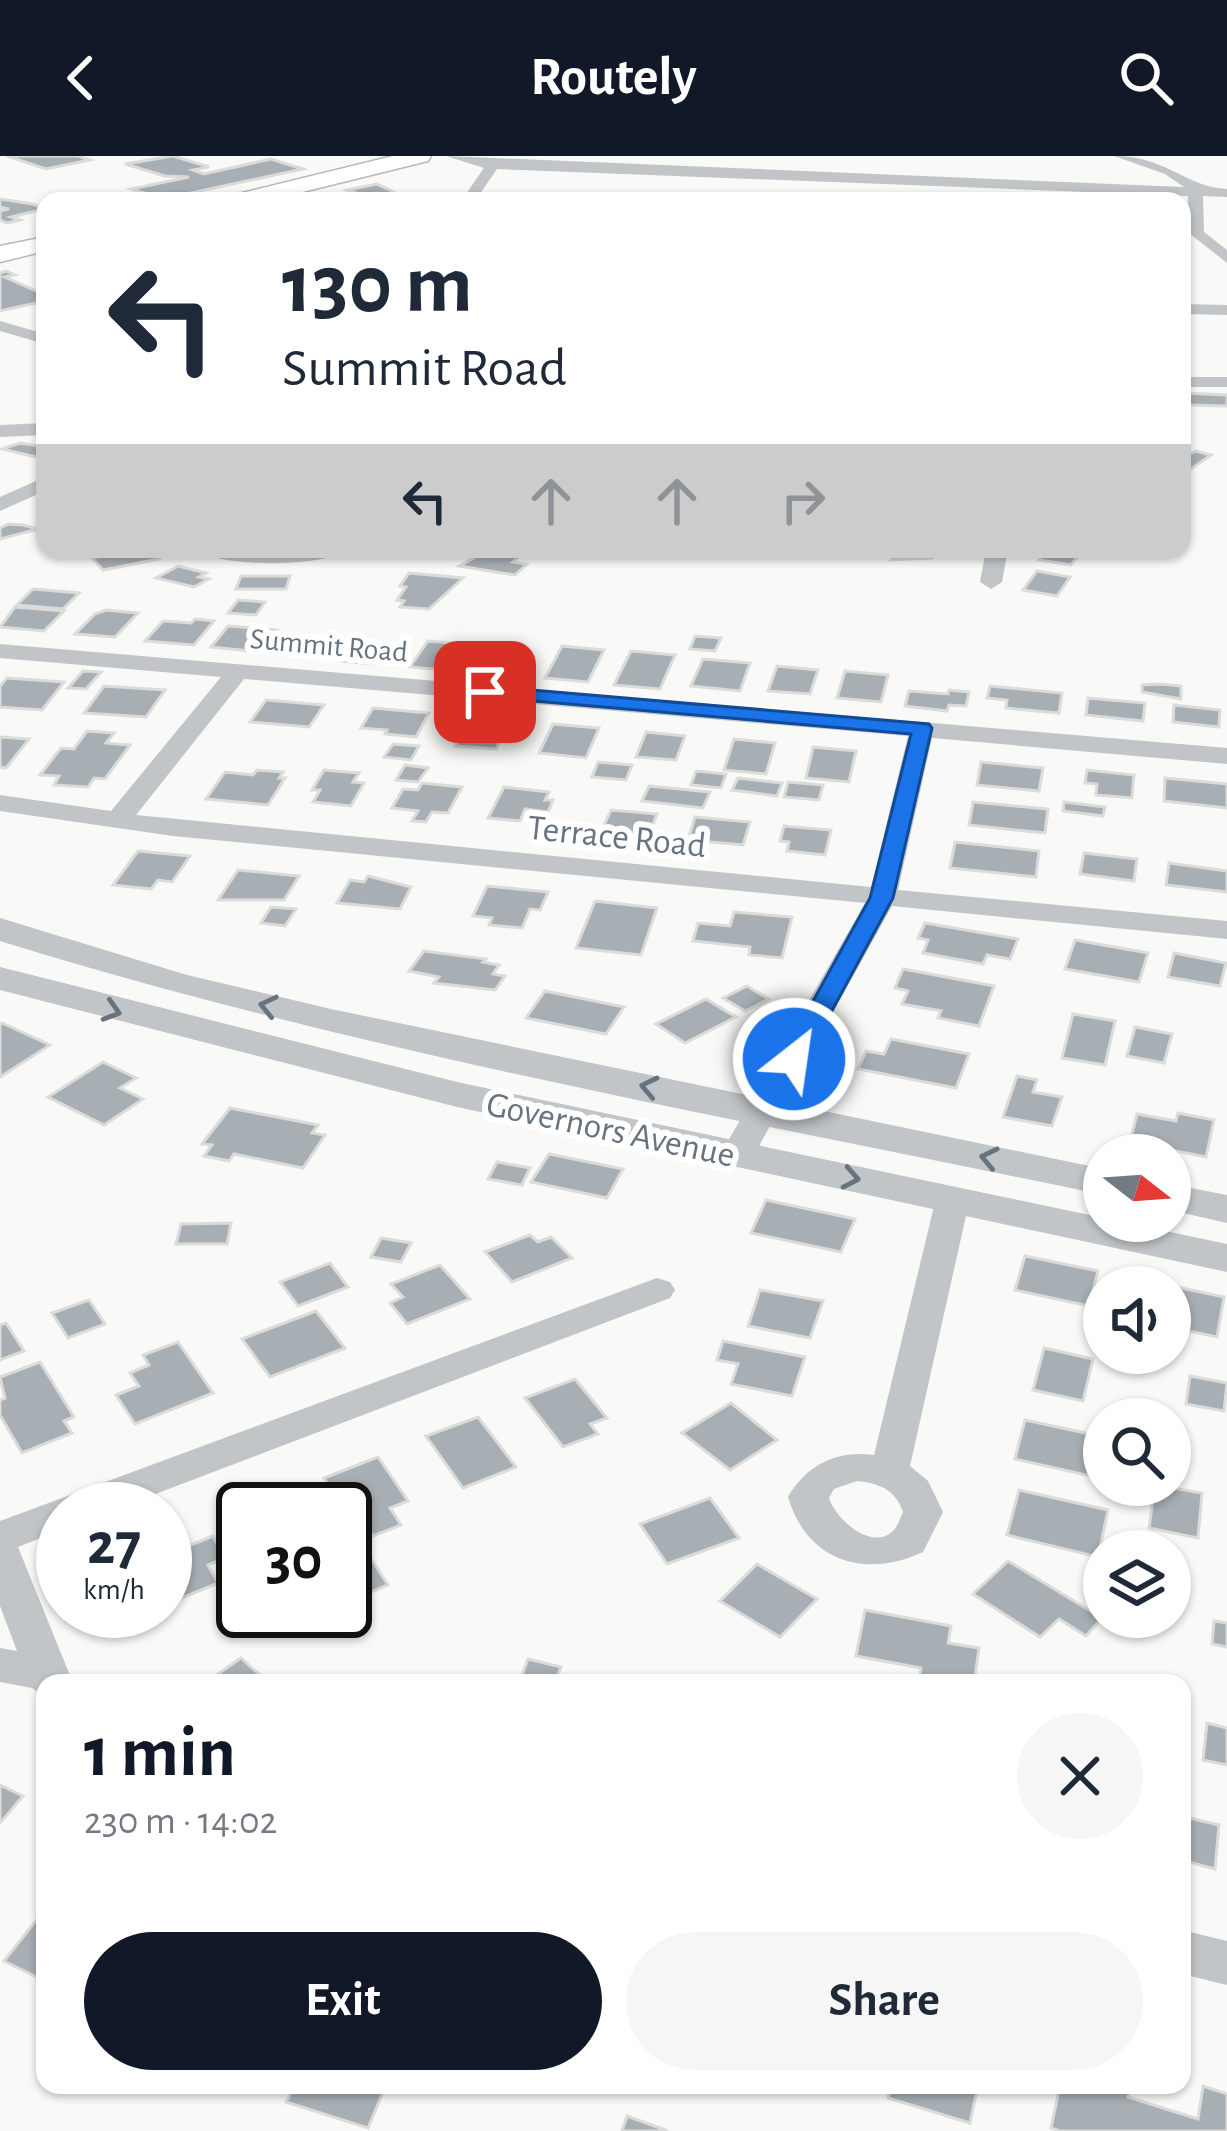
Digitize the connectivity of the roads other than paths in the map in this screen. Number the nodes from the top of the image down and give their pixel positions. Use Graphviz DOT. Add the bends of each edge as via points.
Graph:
graph roads {
  1 [pos="419,156"];
  2 [pos="453,156"];
  3 [pos="1120,156"];
  4 [pos="470,160"];
  5 [pos="493,165"];
  6 [pos="932,182"];
  7 [pos="274,192"];
  8 [pos="474,192"];
  9 [pos="935,192"];
  10 [pos="1197,192"];
  11 [pos="1227,193"];
  12 [pos="1191,228"];
  13 [pos="1191,234"];
  14 [pos="36,246"];
  15 [pos="0,254"];
  16 [pos="1227,258"];
  17 [pos="1191,309"];
  18 [pos="1227,310"];
  19 [pos="0,326"];
  20 [pos="36,336"];
  21 [pos="1191,382"];
  22 [pos="1227,382"];
  23 [pos="36,429"];
  24 [pos="0,431"];
  25 [pos="36,487"];
  26 [pos="0,505"];
  27 [pos="995,558"];
  28 [pos="991,582"];
  29 [pos="0,651"];
  30 [pos="238,671"];
  31 [pos="922,728"];
  32 [pos="1227,756"];
  33 [pos="0,803"];
  34 [pos="118,820"];
  35 [pos="882,898"];
  36 [pos="0,928"];
  37 [pos="1227,931"];
  38 [pos="0,977"];
  39 [pos="764,1112"];
  40 [pos="736,1155"];
  41 [pos="1083,1178"];
  42 [pos="953,1198"];
  43 [pos="1191,1201"];
  44 [pos="1227,1209"];
  45 [pos="1227,1258"];
  46 [pos="657,1290"];
  47 [pos="887,1472"];
  48 [pos="146,1482"];
  49 [pos="36,1523"];
  50 [pos="0,1537"];
  51 [pos="0,1552"];
  52 [pos="0,1665"];
  53 [pos="46,1674"];
  54 [pos="36,1675"];
  55 [pos="1191,1954"];
  56 [pos="1227,1963"];
  1 -- 7 [label="main road"];
  2 -- 4 [label="street"];
  3 -- 10 [label="street" via="1175,173"];
  4 -- 5 [label="street"];
  5 -- 6 [label="street"];
  5 -- 8 [label="street"];
  6 -- 9 [label="street"];
  6 -- 10 [label="street"];
  10 -- 11 [label="street"];
  10 -- 12 [label="street"];
  13 -- 16 [label="street"];
  14 -- 15 [label="main road"];
  17 -- 18 [label="street"];
  19 -- 20 [label="street"];
  21 -- 22 [label="street"];
  23 -- 24 [label="street"];
  25 -- 26 [label="street"];
  27 -- 28 [label="street"];
  29 -- 30 [label="street, Summit Road"];
  30 -- 31 [label="street, Summit Road"];
  30 -- 34 [label="street"];
  31 -- 32 [label="street, Summit Road"];
  31 -- 35 [label="street"];
  33 -- 34 [label="street, Terrace Road"];
  34 -- 35 [label="street, Terrace Road"];
  35 -- 37 [label="street, Terrace Road"];
  35 -- 39 [label="street"];
  39 -- 36 [label="street, Governors Avenue, one-way" via="175,983"];
  38 -- 40 [label="street, Governors Avenue, one-way" via="149,1022"];
  39 -- 40 [label="street"];
  41 -- 39 [label="street, Governors Avenue, one-way"];
  40 -- 42 [label="street, Governors Avenue, one-way"];
  42 -- 45 [label="street, Governors Avenue"];
  42 -- 47 [label="street"];
  43 -- 44 [label="street"];
  46 -- 48 [label="street"];
  49 -- 50 [label="street"];
  51 -- 53 [label="street"];
  52 -- 54 [label="street"];
  55 -- 56 [label="street"];
}
